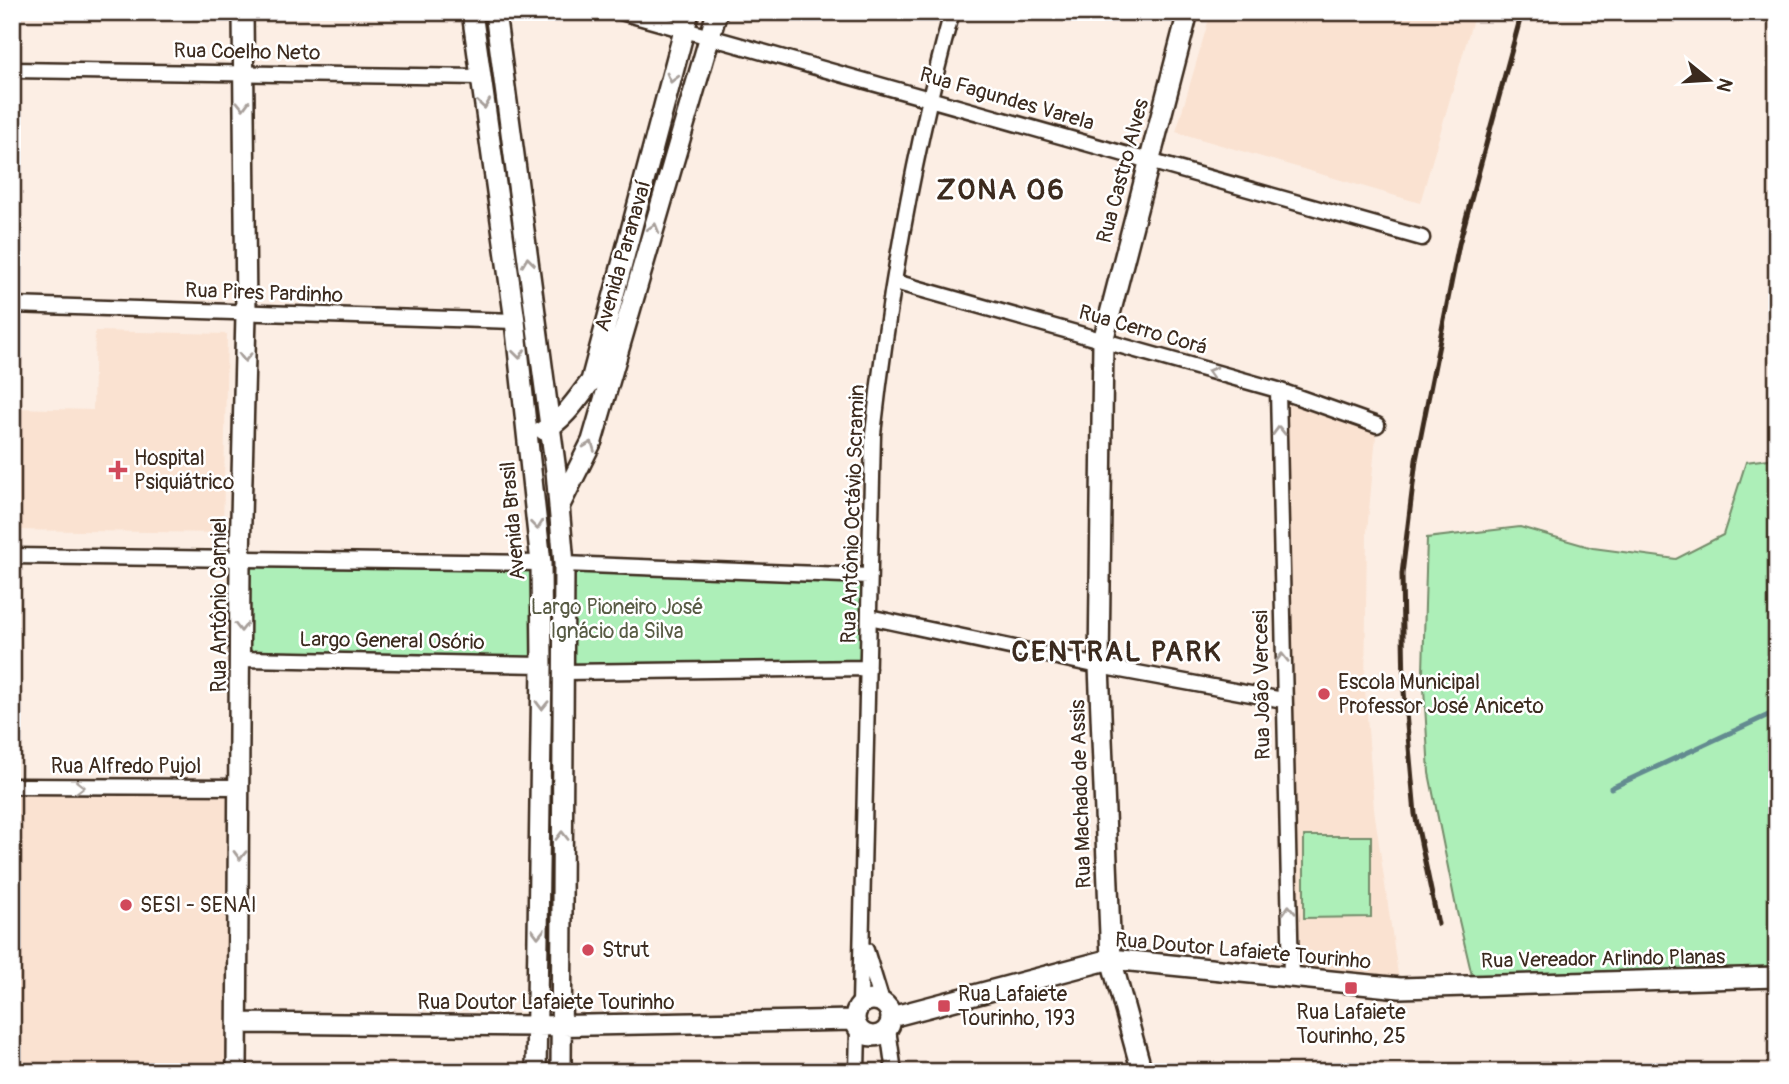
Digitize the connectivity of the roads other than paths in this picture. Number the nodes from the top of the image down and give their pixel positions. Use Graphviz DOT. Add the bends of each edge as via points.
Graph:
graph roads {
  1 [pos="243,12"];
  2 [pos="471,12"];
  3 [pos="495,12"];
  4 [pos="621,12"];
  5 [pos="716,12"];
  6 [pos="952,12"];
  7 [pos="1188,12"];
  8 [pos="687,21"];
  9 [pos="710,37"];
  10 [pos="12,70"];
  11 [pos="243,73"];
  12 [pos="481,77"];
  13 [pos="928,98"];
  14 [pos="1150,162"];
  15 [pos="1422,238"];
  16 [pos="895,282"];
  17 [pos="12,305"];
  18 [pos="246,314"];
  19 [pos="515,321"];
  20 [pos="1102,341"];
  21 [pos="1278,390"];
  22 [pos="1377,425"];
  23 [pos="550,427"];
  24 [pos="529,437"];
  25 [pos="559,507"];
  26 [pos="12,556"];
  27 [pos="240,559"];
  28 [pos="541,563"];
  29 [pos="564,564"];
  30 [pos="869,576"];
  31 [pos="869,617"];
  32 [pos="241,659"];
  33 [pos="542,665"];
  34 [pos="1099,666"];
  35 [pos="868,668"];
  36 [pos="563,672"];
  37 [pos="1283,700"];
  38 [pos="12,786"];
  39 [pos="240,787"];
  40 [pos="863,941"];
  41 [pos="1111,959"];
  42 [pos="1777,977"];
  43 [pos="1291,978"];
  44 [pos="1430,986"];
  45 [pos="887,1016"];
  46 [pos="857,1018"];
  47 [pos="238,1023"];
  48 [pos="537,1026"];
  49 [pos="562,1026"];
  50 [pos="237,1072"];
  51 [pos="536,1072"];
  52 [pos="561,1072"];
  53 [pos="857,1072"];
  54 [pos="894,1072"];
  55 [pos="1142,1072"];
  1 -- 11 [label="street, Rua Antônio Carniel"];
  2 -- 12 [label="street, Avenida Brasil"];
  23 -- 3 [label="street, one-way"];
  4 -- 8 [label="street, Rua Fagundes Varela"];
  5 -- 9 [label="street, Avenida Paranavaí"];
  6 -- 13 [label="street, Rua Antônio Octávio Scramin"];
  7 -- 14 [label="street, Rua Castro Alves"];
  8 -- 9 [label="street, Rua Fagundes Varela"];
  8 -- 23 [label="street, Avenida Paranavaí, one-way" via="591,381"];
  9 -- 13 [label="street, Rua Fagundes Varela"];
  25 -- 9 [label="street, Avenida Paranavaí, one-way" via="592,441"];
  10 -- 11 [label="street, Rua Coelho Neto"];
  11 -- 12 [label="street, Rua Coelho Neto"];
  11 -- 18 [label="street, Rua Antônio Carniel, one-way"];
  12 -- 19 [label="street, Avenida Brasil, one-way"];
  13 -- 14 [label="street, Rua Fagundes Varela"];
  13 -- 16 [label="street, Rua Antônio Octávio Scramin"];
  14 -- 15 [label="street, Rua Fagundes Varela"];
  14 -- 20 [label="street, Rua Castro Alves"];
  16 -- 20 [label="street, Rua Cerro Corá"];
  16 -- 30 [label="street, Rua Antônio Octávio Scramin" via="873,434"];
  17 -- 18 [label="street, Rua Pires Pardinho"];
  18 -- 19 [label="street, Rua Pires Pardinho"];
  18 -- 27 [label="street, Rua Antônio Carniel, one-way"];
  19 -- 24 [label="street, Avenida Brasil, one-way"];
  21 -- 20 [label="street, Rua Cerro Corá, one-way"];
  20 -- 34 [label="street, Rua Machado de Assis"];
  21 -- 22 [label="street, Rua Cerro Corá"];
  37 -- 21 [label="street, Rua João Vercesi, one-way"];
  23 -- 24 [label="street, Avenida Paranavaí"];
  23 -- 25 [label="street"];
  24 -- 28 [label="street, Avenida Brasil, one-way"];
  25 -- 29 [label="street"];
  26 -- 27 [label="street"];
  27 -- 28 [label="street"];
  27 -- 32 [label="street, Rua Antônio Carniel, one-way"];
  28 -- 33 [label="street, Avenida Brasil"];
  29 -- 30 [label="street"];
  29 -- 36 [label="street"];
  30 -- 31 [label="street, Rua Antônio Octávio Scramin"];
  31 -- 34 [label="street"];
  31 -- 35 [label="street, Rua Antônio Octávio Scramin"];
  32 -- 33 [label="street, Largo General Osório"];
  32 -- 39 [label="street, Rua Antônio Carniel"];
  33 -- 48 [label="street, Avenida Brasil, one-way"];
  34 -- 37 [label="street"];
  34 -- 41 [label="street, Rua Machado de Assis"];
  35 -- 36 [label="street"];
  35 -- 40 [label="street, Rua Antônio Octávio Scramin"];
  49 -- 36 [label="street, one-way"];
  43 -- 37 [label="street, Rua João Vercesi, one-way"];
  38 -- 39 [label="street, Rua Alfredo Pujol, one-way"];
  39 -- 47 [label="street, Rua Antônio Carniel, one-way"];
  40 -- 45 [label="street, Rua Antônio Octávio Scramin"];
  40 -- 46 [label="street, Rua Antônio Octávio Scramin"];
  41 -- 43 [label="street, Rua Doutor Lafaiete Tourinho"];
  41 -- 45 [label="street, Rua Doutor Lafaiete Tourinho"];
  41 -- 55 [label="street, Rua Machado de Assis"];
  42 -- 44 [label="street, Rua Vereador Arlindo Planas"];
  43 -- 44 [label="street, Rua Doutor Lafaiete Tourinho" via="1399,988"];
  45 -- 46 [label="street" via="871,999"];
  45 -- 46 [label="street" via="878,1036 872,1037 865,1035"];
  45 -- 54 [label="street, Rua Antônio Octávio Scramin"];
  46 -- 49 [label="street, Rua Doutor Lafaiete Tourinho"];
  46 -- 53 [label="street, Rua Antônio Octávio Scramin"];
  47 -- 48 [label="street, Rua Doutor Lafaiete Tourinho"];
  47 -- 50 [label="street, Rua Antônio Carniel"];
  48 -- 49 [label="street, Rua Doutor Lafaiete Tourinho"];
  48 -- 51 [label="street, Avenida Brasil"];
  49 -- 52 [label="street"];
}
